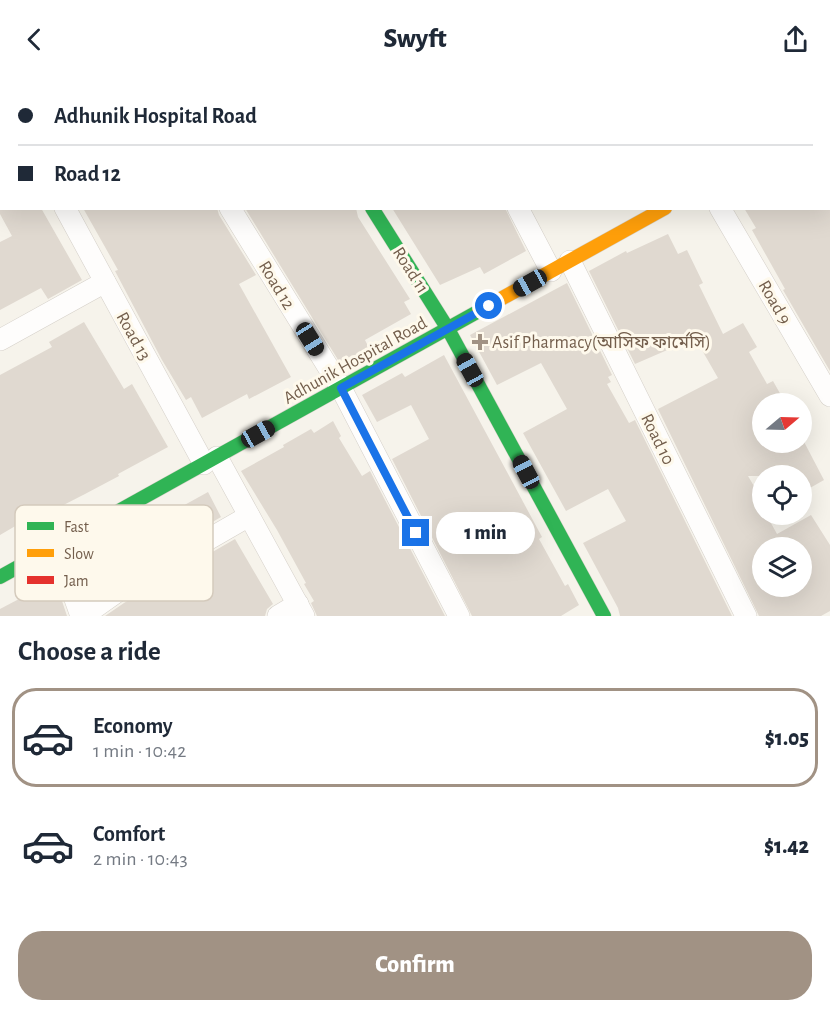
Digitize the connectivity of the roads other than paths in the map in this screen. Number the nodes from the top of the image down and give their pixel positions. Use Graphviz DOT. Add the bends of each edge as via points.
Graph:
graph roads {
  1 [pos="65,210"];
  2 [pos="231,210"];
  3 [pos="373,210"];
  4 [pos="519,210"];
  5 [pos="661,210"];
  6 [pos="721,210"];
  7 [pos="570,261"];
  8 [pos="551,272"];
  9 [pos="105,282"];
  10 [pos="448,329"];
  11 [pos="0,340"];
  12 [pos="341,388"];
  13 [pos="830,396"];
  14 [pos="210,461"];
  15 [pos="130,505"];
  16 [pos="249,516"];
  17 [pos="213,537"];
  18 [pos="15,569"];
  19 [pos="0,577"];
  20 [pos="76,601"];
  21 [pos="104,601"];
  22 [pos="301,610"];
  23 [pos="82,616"];
  24 [pos="278,616"];
  25 [pos="459,616"];
  26 [pos="604,616"];
  27 [pos="746,616"];
  1 -- 9 [label="street, Road 13"];
  2 -- 12 [label="street, Road 12"];
  3 -- 10 [label="street, Road 11"];
  4 -- 8 [label="street"];
  5 -- 7 [label="street, Adhunik Hospital Road"];
  6 -- 13 [label="street, Road 9"];
  7 -- 8 [label="street, Adhunik Hospital Road"];
  7 -- 27 [label="street, Road 10"];
  8 -- 10 [label="street, Adhunik Hospital Road"];
  9 -- 11 [label="street"];
  9 -- 14 [label="street, Road 13"];
  10 -- 12 [label="street, Adhunik Hospital Road"];
  10 -- 26 [label="street, Road 11"];
  12 -- 14 [label="street, Adhunik Hospital Road"];
  12 -- 25 [label="street, Road 12"];
  14 -- 15 [label="street, Adhunik Hospital Road"];
  14 -- 16 [label="street, Road 13"];
  16 -- 17 [label="street"];
  16 -- 22 [label="street, Road 13"];
  18 -- 19 [label="street, Adhunik Hospital Road"];
  20 -- 23 [label="street"];
  21 -- 23 [label="street"];
  22 -- 24 [label="street"];
}
